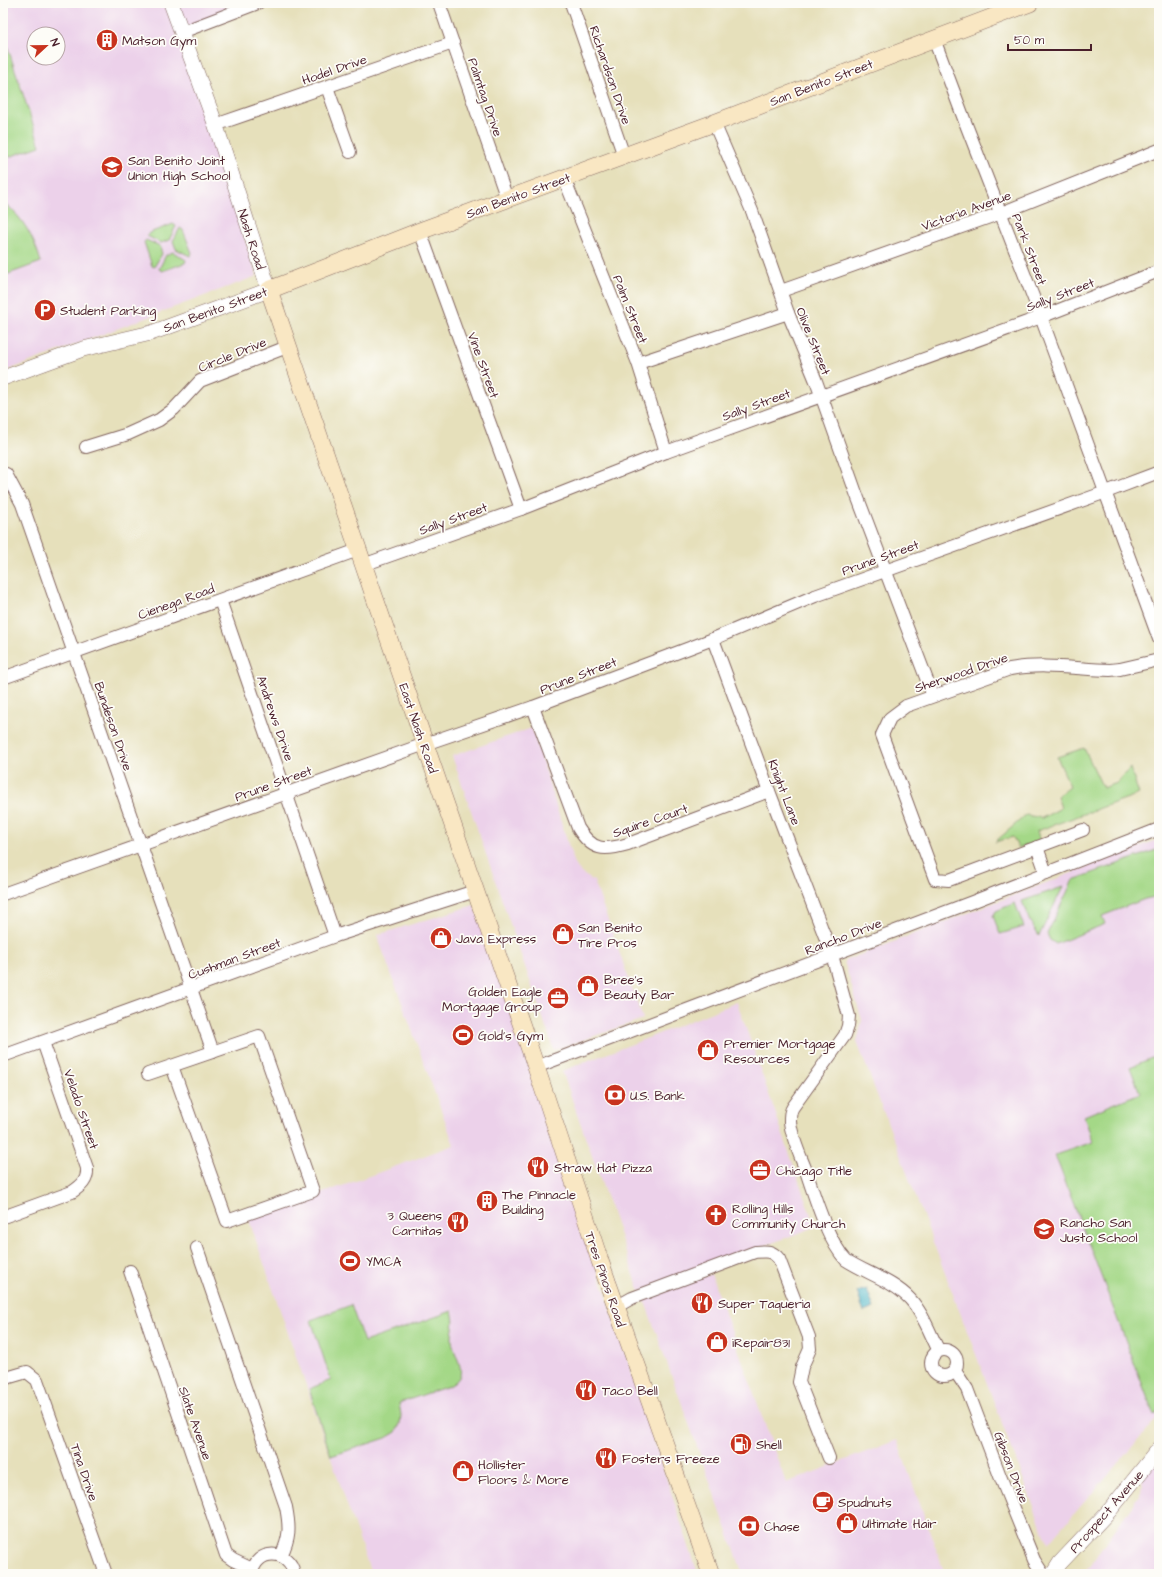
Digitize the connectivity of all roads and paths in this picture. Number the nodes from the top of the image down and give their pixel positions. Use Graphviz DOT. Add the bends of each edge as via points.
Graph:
graph roads {
  1 [pos="171,3"];
  2 [pos="258,3"];
  3 [pos="439,3"];
  4 [pos="571,3"];
  5 [pos="1030,3"];
  6 [pos="182,32"];
  7 [pos="934,38"];
  8 [pos="453,43"];
  9 [pos="326,87"];
  10 [pos="224,122"];
  11 [pos="714,123"];
  12 [pos="1159,150"];
  13 [pos="350,152"];
  14 [pos="624,156"];
  15 [pos="564,178"];
  16 [pos="506,199"];
  17 [pos="1001,213"];
  18 [pos="420,231"];
  19 [pos="1159,271"];
  20 [pos="269,290"];
  21 [pos="781,292"];
  22 [pos="788,313"];
  23 [pos="1041,317"];
  24 [pos="288,347"];
  25 [pos="638,363"];
  26 [pos="3,378"];
  27 [pos="821,396"];
  28 [pos="86,447"];
  29 [pos="666,452"];
  30 [pos="1159,472"];
  31 [pos="6,474"];
  32 [pos="1106,492"];
  33 [pos="521,508"];
  34 [pos="360,558"];
  35 [pos="885,570"];
  36 [pos="220,600"];
  37 [pos="713,639"];
  38 [pos="1159,639"];
  39 [pos="73,653"];
  40 [pos="1159,660"];
  41 [pos="3,678"];
  42 [pos="932,696"];
  43 [pos="533,707"];
  44 [pos="425,744"];
  45 [pos="768,790"];
  46 [pos="287,793"];
  47 [pos="1159,829"];
  48 [pos="1083,830"];
  49 [pos="141,846"];
  50 [pos="1037,847"];
  51 [pos="1046,873"];
  52 [pos="475,891"];
  53 [pos="3,894"];
  54 [pos="335,936"];
  55 [pos="832,955"];
  56 [pos="191,988"];
  57 [pos="43,1042"];
  58 [pos="213,1052"];
  59 [pos="3,1056"];
  60 [pos="172,1066"];
  61 [pos="536,1067"];
  62 [pos="148,1074"];
  63 [pos="3,1217"];
  64 [pos="197,1248"];
  65 [pos="130,1272"];
  66 [pos="616,1307"];
  67 [pos="939,1351"];
  68 [pos="955,1371"];
  69 [pos="3,1379"];
  70 [pos="1159,1449"];
  71 [pos="829,1458"];
  72 [pos="281,1556"];
  73 [pos="252,1572"];
  74 [pos="106,1574"];
  75 [pos="294,1574"];
  76 [pos="711,1574"];
  77 [pos="1043,1574"];
  78 [pos="1053,1574"];
  1 -- 6 [label="street, Nash Road"];
  2 -- 6 [label="street"];
  3 -- 8 [label="street, Palmtag Drive"];
  4 -- 14 [label="street, Richardson Drive"];
  5 -- 7 [label="main road, San Benito Street"];
  6 -- 20 [label="street, Nash Road" via="215,123"];
  7 -- 11 [label="main road, San Benito Street"];
  7 -- 17 [label="street, Park Street"];
  8 -- 9 [label="street, Hodel Drive"];
  8 -- 16 [label="street, Palmtag Drive"];
  9 -- 10 [label="street, Hodel Drive"];
  9 -- 13 [label="street"];
  11 -- 14 [label="main road, San Benito Street"];
  11 -- 21 [label="street, Olive Street" via="752,211"];
  12 -- 17 [label="street, Victoria Avenue"];
  14 -- 15 [label="main road, San Benito Street"];
  15 -- 16 [label="main road, San Benito Street"];
  15 -- 25 [label="street, Palm Street"];
  16 -- 18 [label="main road, San Benito Street"];
  17 -- 21 [label="street, Victoria Avenue"];
  17 -- 23 [label="street, Park Street"];
  18 -- 20 [label="main road, San Benito Street"];
  18 -- 33 [label="street, Vine Street"];
  19 -- 23 [label="street, Sally Street"];
  20 -- 24 [label="main road, Nash Road"];
  20 -- 26 [label="street, San Benito Street" via="151,333 83,349"];
  21 -- 22 [label="street, Olive Street"];
  22 -- 25 [label="street"];
  22 -- 27 [label="street, Olive Street"];
  23 -- 27 [label="street, Sally Street"];
  23 -- 32 [label="street, Park Street"];
  24 -- 28 [label="street, Circle Drive" via="200,381 174,409 159,420 128,434"];
  24 -- 34 [label="main road, Nash Road"];
  25 -- 29 [label="street, Palm Street"];
  27 -- 29 [label="street, Sally Street"];
  27 -- 35 [label="street, Olive Street"];
  29 -- 33 [label="street, Sally Street"];
  30 -- 32 [label="street, Prune Street"];
  31 -- 39 [label="street, Bundeson Drive" via="22,504"];
  32 -- 35 [label="street, Prune Street"];
  32 -- 38 [label="street, Park Street"];
  33 -- 34 [label="street, Sally Street"];
  34 -- 36 [label="street, Cienega Road"];
  34 -- 44 [label="main road, East Nash Road"];
  35 -- 37 [label="street, Prune Street"];
  35 -- 42 [label="street, Olive Street"];
  36 -- 39 [label="street, Cienega Road"];
  36 -- 46 [label="street, Andrews Drive"];
  37 -- 43 [label="street, Prune Street"];
  37 -- 45 [label="street, Knight Lane"];
  39 -- 41 [label="street, Cienega Road"];
  39 -- 49 [label="street, Bundeson Drive"];
  40 -- 42 [label="street, Sherwood Drive" via="1110,670 1049,665 1016,668 979,678"];
  42 -- 50 [label="street, Sherwood Drive" via="906,706 890,718 882,735 935,878 949,880"];
  43 -- 44 [label="street, Prune Street"];
  43 -- 45 [label="street, Squire Court" via="578,828 595,847 609,849 628,844"];
  44 -- 46 [label="street, Prune Street"];
  44 -- 52 [label="main road, East Nash Road"];
  45 -- 55 [label="street, Knight Lane"];
  46 -- 49 [label="street, Prune Street"];
  46 -- 54 [label="street, Andrews Drive"];
  47 -- 51 [label="street, Rancho Drive"];
  48 -- 50 [label="street"];
  49 -- 53 [label="street, Prune Street"];
  49 -- 56 [label="street, Bundeson Drive"];
  50 -- 51 [label="street"];
  51 -- 55 [label="street, Rancho Drive"];
  52 -- 54 [label="street, Cushman Street"];
  52 -- 61 [label="main road, Tres Pinos Road"];
  54 -- 56 [label="street, Cushman Street"];
  55 -- 61 [label="street, Rancho Drive"];
  55 -- 67 [label="street" via="847,1007 848,1026 845,1035 793,1107 790,1120 792,1133 840,1254 910,1299"];
  56 -- 57 [label="street, Cushman Street"];
  56 -- 58 [label="street, Bundeson Drive"];
  57 -- 59 [label="street, Cushman Street"];
  57 -- 63 [label="street, Velado Street" via="87,1168 87,1177 81,1186 72,1192"];
  58 -- 60 [label="street"];
  58 -- 60 [label="street" via="259,1036 313,1191 227,1221"];
  60 -- 62 [label="street"];
  61 -- 66 [label="main road, Tres Pinos Road"];
  64 -- 72 [label="street" via="286,1507 289,1532"];
  65 -- 73 [label="street, Slate Avenue" via="226,1555"];
  66 -- 71 [label="street" via="632,1298 755,1252 767,1250 775,1254 809,1337 810,1349 799,1382"];
  66 -- 76 [label="main road, Tres Pinos Road"];
  67 -- 68 [label="street" via="946,1350 955,1356"];
  67 -- 68 [label="street" via="931,1361 933,1371 944,1376"];
  68 -- 77 [label="street, Gibson Drive" via="967,1389 1034,1560"];
  69 -- 74 [label="street, Tina Drive" via="27,1372 37,1380"];
  70 -- 78 [label="street, Prospect Avenue" via="1110,1510 1060,1563"];
  72 -- 73 [label="street" via="267,1555 256,1563"];
  72 -- 75 [label="street" via="287,1560"];
}
